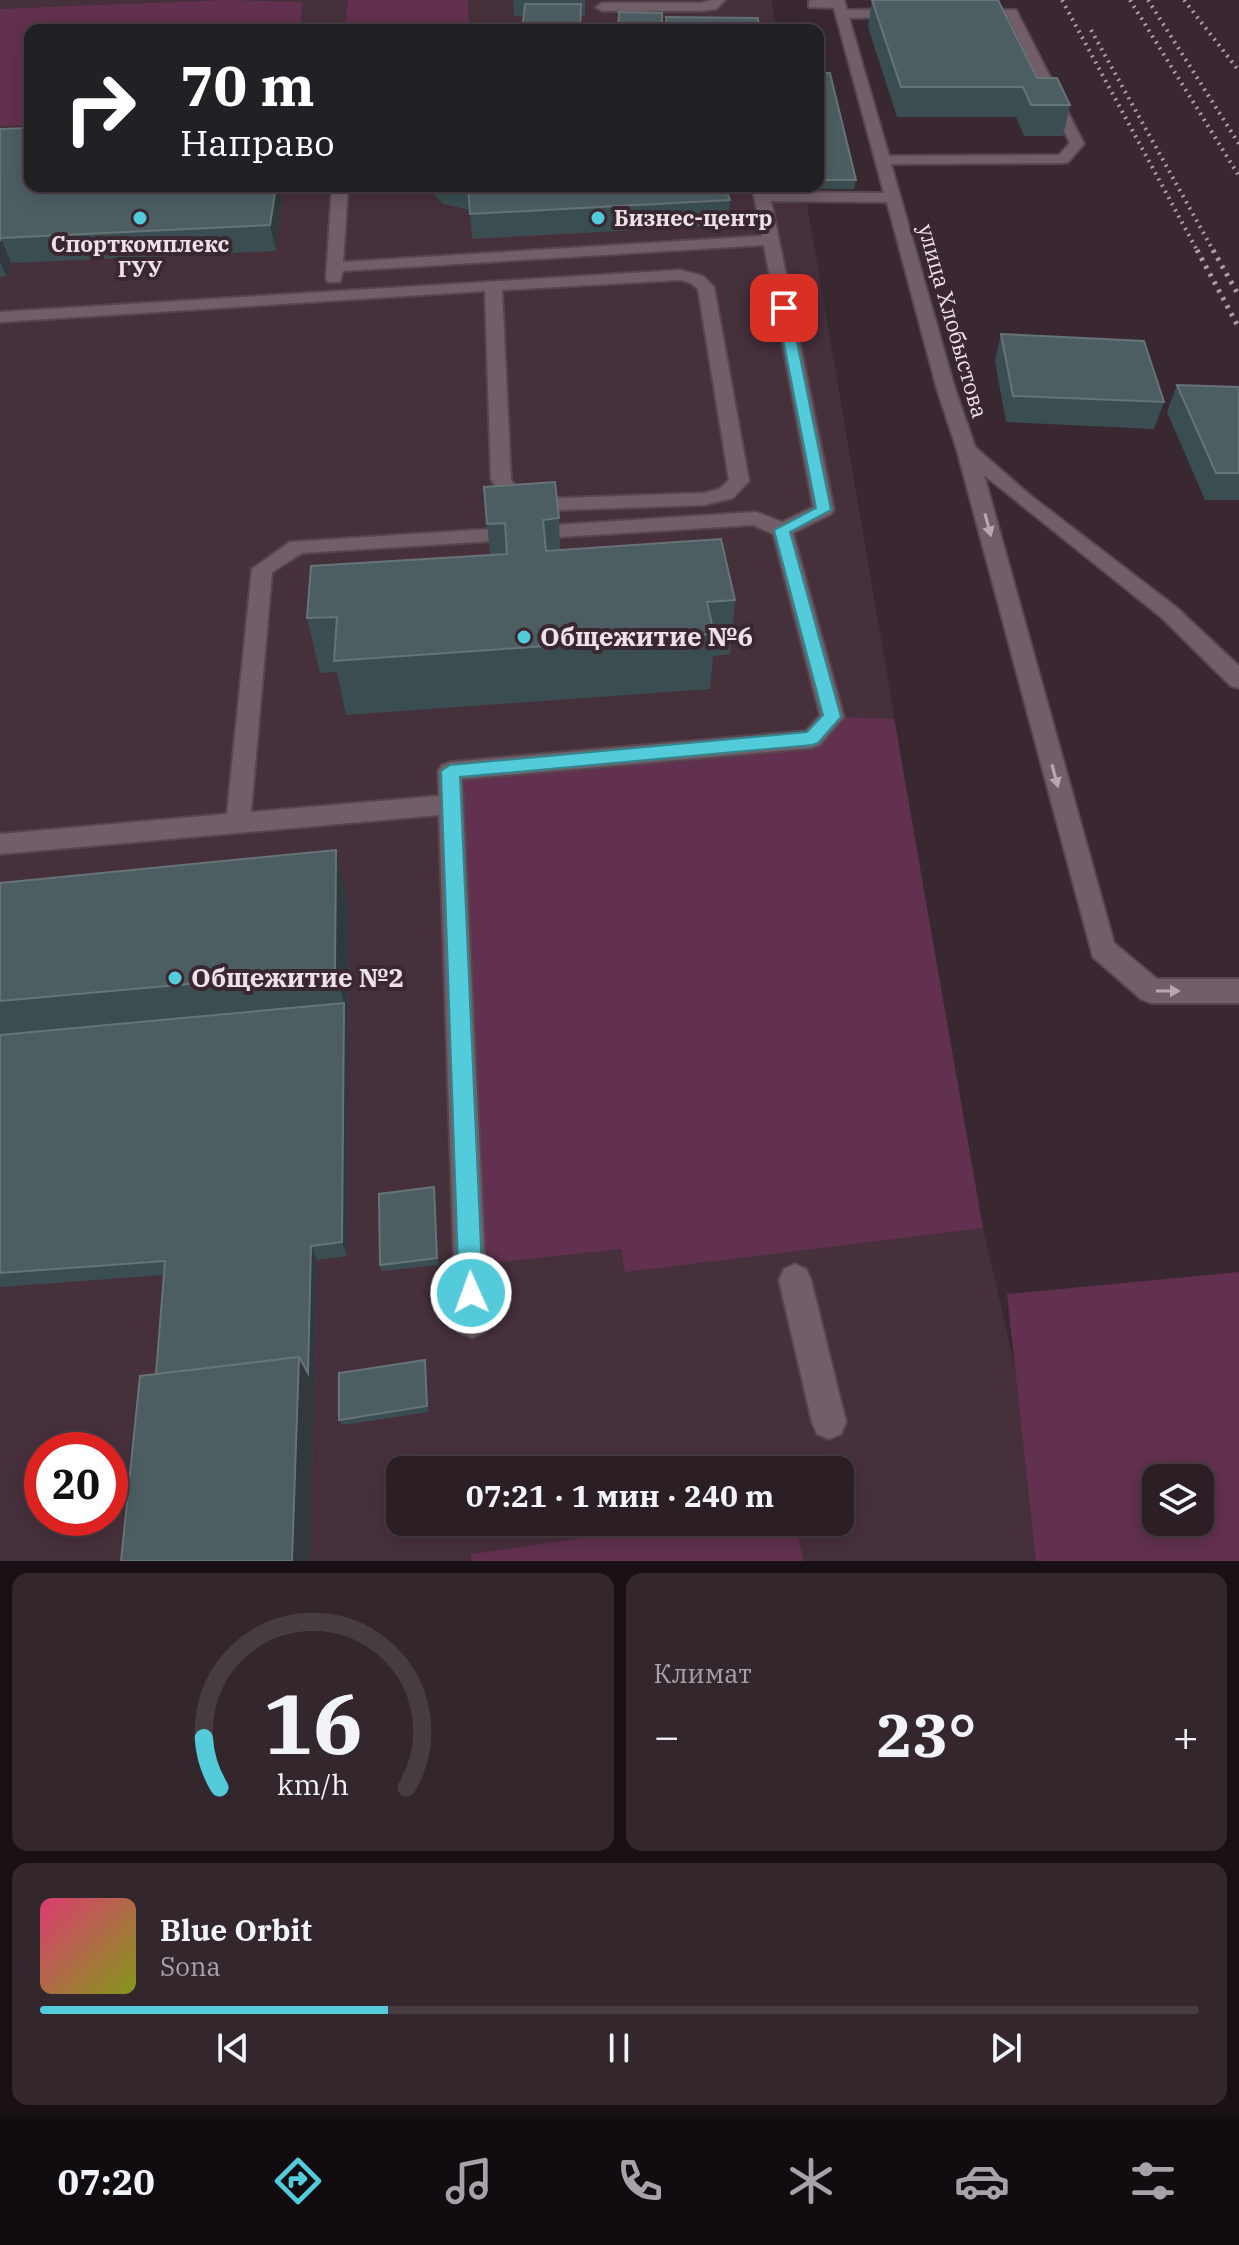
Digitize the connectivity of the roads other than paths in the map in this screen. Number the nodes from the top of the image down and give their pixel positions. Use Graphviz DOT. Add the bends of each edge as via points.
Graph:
graph roads {
  1 [pos="719,0"];
  2 [pos="813,4"];
  3 [pos="840,6"];
  4 [pos="602,8"];
  5 [pos="911,13"];
  6 [pos="954,13"];
  7 [pos="885,160"];
  8 [pos="340,192"];
  9 [pos="761,192"];
  10 [pos="780,192"];
  11 [pos="893,198"];
  12 [pos="771,240"];
  13 [pos="335,267"];
  14 [pos="493,285"];
  15 [pos="333,295"];
  16 [pos="0,317"];
  17 [pos="967,450"];
  18 [pos="782,530"];
  19 [pos="1239,680"];
  20 [pos="451,804"];
  21 [pos="238,823"];
  22 [pos="0,844"];
  23 [pos="1239,991"];
  24 [pos="795,1280"];
  25 [pos="472,1322"];
  26 [pos="829,1422"];
  1 -- 4 [label="street" via="701,7"];
  2 -- 3 [label="street"];
  3 -- 5 [label="street"];
  3 -- 7 [label="street, улица Хлобыстова"];
  6 -- 7 [label="street" via="1012,13 1077,144 1063,159"];
  7 -- 11 [label="street, улица Хлобыстова"];
  8 -- 13 [label="street"];
  9 -- 12 [label="street"];
  10 -- 11 [label="street"];
  11 -- 17 [label="street, улица Хлобыстова"];
  12 -- 13 [label="street"];
  12 -- 18 [label="street" via="824,510"];
  13 -- 15 [label="street"];
  14 -- 14 [label="street" via="501,479 511,496 531,505 704,499 726,494 739,481 706,287 697,279 680,275"];
  14 -- 15 [label="street"];
  15 -- 16 [label="street"];
  17 -- 19 [label="street, улица Хлобыстова" via="1010,492 1197,636"];
  17 -- 23 [label="street, one-way" via="1102,949 1151,991"];
  18 -- 20 [label="street" via="832,717 812,739 450,771"];
  18 -- 21 [label="street" via="756,518 297,547 262,569"];
  20 -- 21 [label="street"];
  20 -- 25 [label="street"];
  21 -- 22 [label="street"];
  24 -- 26 [label="street"];
}
